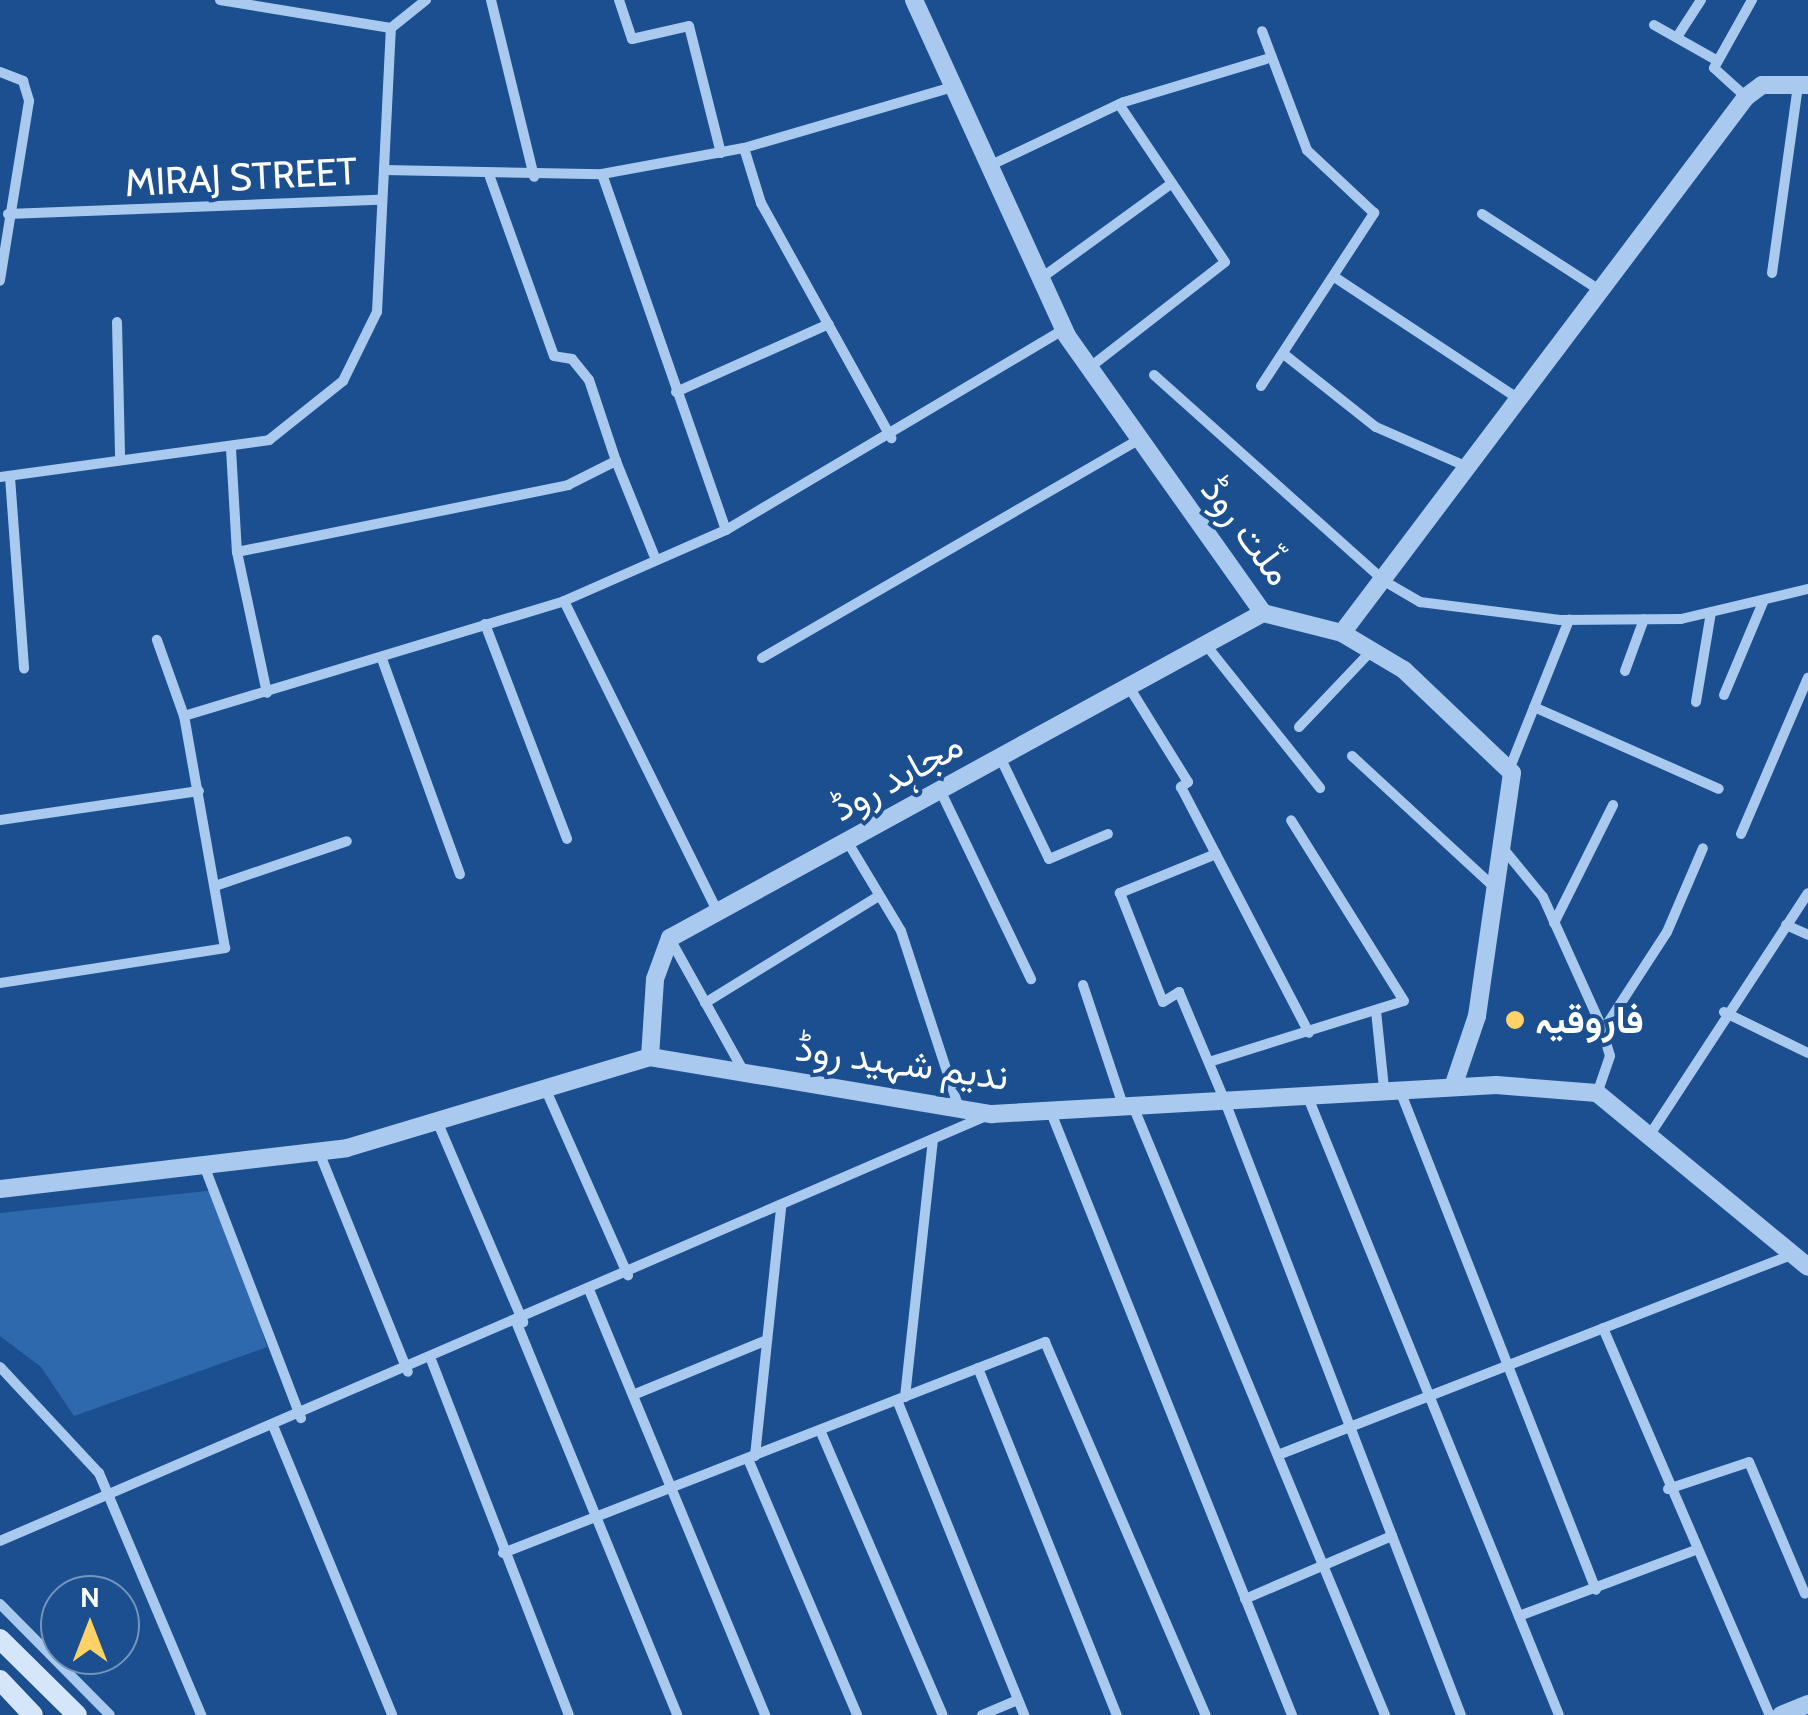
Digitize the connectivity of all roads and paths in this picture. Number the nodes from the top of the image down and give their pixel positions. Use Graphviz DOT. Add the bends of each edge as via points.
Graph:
graph roads {
  1 [pos="220,0"];
  2 [pos="426,0"];
  3 [pos="491,0"];
  4 [pos="619,0"];
  5 [pos="914,0"];
  6 [pos="1700,0"];
  7 [pos="1752,0"];
  8 [pos="1654,24"];
  9 [pos="390,28"];
  10 [pos="1262,30"];
  11 [pos="1677,38"];
  12 [pos="1266,58"];
  13 [pos="1716,60"];
  14 [pos="0,72"];
  15 [pos="1803,85"];
  16 [pos="952,86"];
  17 [pos="1746,97"];
  18 [pos="1119,104"];
  19 [pos="744,148"];
  20 [pos="721,152"];
  21 [pos="988,166"];
  22 [pos="384,170"];
  23 [pos="602,174"];
  24 [pos="490,177"];
  25 [pos="534,177"];
  26 [pos="1172,184"];
  27 [pos="379,200"];
  28 [pos="8,214"];
  29 [pos="1482,214"];
  30 [pos="1772,272"];
  31 [pos="1336,278"];
  32 [pos="1040,279"];
  33 [pos="0,281"];
  34 [pos="1598,289"];
  35 [pos="117,322"];
  36 [pos="830,324"];
  37 [pos="1064,329"];
  38 [pos="1285,354"];
  39 [pos="1089,368"];
  40 [pos="1154,375"];
  41 [pos="1261,386"];
  42 [pos="676,392"];
  43 [pos="1519,399"];
  44 [pos="891,438"];
  45 [pos="1140,439"];
  46 [pos="231,448"];
  47 [pos="120,459"];
  48 [pos="616,461"];
  49 [pos="1470,468"];
  50 [pos="5,477"];
  51 [pos="726,530"];
  52 [pos="237,552"];
  53 [pos="654,555"];
  54 [pos="1384,581"];
  55 [pos="1808,589"];
  56 [pos="564,600"];
  57 [pos="1764,600"];
  58 [pos="1711,612"];
  59 [pos="1263,614"];
  60 [pos="1644,619"];
  61 [pos="1569,620"];
  62 [pos="485,624"];
  63 [pos="1342,633"];
  64 [pos="157,640"];
  65 [pos="1206,645"];
  66 [pos="1371,651"];
  67 [pos="762,658"];
  68 [pos="382,659"];
  69 [pos="24,668"];
  70 [pos="1625,672"];
  71 [pos="1808,678"];
  72 [pos="1129,686"];
  73 [pos="267,693"];
  74 [pos="1724,696"];
  75 [pos="1696,702"];
  76 [pos="1534,707"];
  77 [pos="184,716"];
  78 [pos="1299,728"];
  79 [pos="1352,756"];
  80 [pos="1000,758"];
  81 [pos="1508,770"];
  82 [pos="1320,788"];
  83 [pos="1719,789"];
  84 [pos="940,790"];
  85 [pos="199,792"];
  86 [pos="1613,805"];
  87 [pos="0,820"];
  88 [pos="1292,820"];
  89 [pos="1108,834"];
  90 [pos="1741,834"];
  91 [pos="567,839"];
  92 [pos="347,841"];
  93 [pos="847,841"];
  94 [pos="1703,848"];
  95 [pos="1506,852"];
  96 [pos="1216,854"];
  97 [pos="460,874"];
  98 [pos="218,886"];
  99 [pos="1499,891"];
  100 [pos="1808,893"];
  101 [pos="880,896"];
  102 [pos="716,908"];
  103 [pos="1554,923"];
  104 [pos="1786,925"];
  105 [pos="1808,935"];
  106 [pos="670,938"];
  107 [pos="1031,979"];
  108 [pos="0,983"];
  109 [pos="1083,984"];
  110 [pos="706,1003"];
  111 [pos="1376,1011"];
  112 [pos="1724,1012"];
  113 [pos="1602,1032"];
  114 [pos="1309,1033"];
  115 [pos="1808,1053"];
  116 [pos="650,1057"];
  117 [pos="1209,1062"];
  118 [pos="744,1072"];
  119 [pos="1454,1084"];
  120 [pos="545,1088"];
  121 [pos="1391,1088"];
  122 [pos="1307,1093"];
  123 [pos="1597,1093"];
  124 [pos="1224,1099"];
  125 [pos="1128,1105"];
  126 [pos="959,1108"];
  127 [pos="1050,1110"];
  128 [pos="992,1114"];
  129 [pos="437,1121"];
  130 [pos="1649,1136"];
  131 [pos="933,1140"];
  132 [pos="319,1152"];
  133 [pos="204,1168"];
  134 [pos="0,1189"];
  135 [pos="780,1208"];
  136 [pos="1791,1255"];
  137 [pos="1808,1267"];
  138 [pos="628,1275"];
  139 [pos="590,1292"];
  140 [pos="520,1323"];
  141 [pos="1604,1328"];
  142 [pos="767,1340"];
  143 [pos="432,1362"];
  144 [pos="1508,1364"];
  145 [pos="0,1367"];
  146 [pos="978,1368"];
  147 [pos="408,1372"];
  148 [pos="1430,1395"];
  149 [pos="633,1396"];
  150 [pos="901,1398"];
  151 [pos="300,1418"];
  152 [pos="1350,1426"];
  153 [pos="274,1428"];
  154 [pos="820,1430"];
  155 [pos="1278,1455"];
  156 [pos="752,1457"];
  157 [pos="672,1489"];
  158 [pos="1668,1489"];
  159 [pos="107,1492"];
  160 [pos="598,1518"];
  161 [pos="1392,1536"];
  162 [pos="0,1541"];
  163 [pos="1693,1551"];
  164 [pos="503,1553"];
  165 [pos="1323,1566"];
  166 [pos="1596,1590"];
  167 [pos="1805,1594"];
  168 [pos="1246,1599"];
  169 [pos="0,1604"];
  170 [pos="1519,1616"];
  171 [pos="0,1639"];
  172 [pos="0,1680"];
  173 [pos="1018,1700"];
  174 [pos="1808,1704"];
  175 [pos="33,1715"];
  176 [pos="77,1715"];
  177 [pos="110,1715"];
  178 [pos="201,1715"];
  179 [pos="392,1715"];
  180 [pos="569,1715"];
  181 [pos="678,1715"];
  182 [pos="765,1715"];
  183 [pos="857,1715"];
  184 [pos="943,1715"];
  185 [pos="982,1715"];
  186 [pos="1024,1715"];
  187 [pos="1117,1715"];
  188 [pos="1206,1715"];
  189 [pos="1292,1715"];
  190 [pos="1384,1715"];
  191 [pos="1461,1715"];
  192 [pos="1559,1715"];
  193 [pos="1770,1715"];
  194 [pos="1781,1715"];
  1 -- 9 [label="street"];
  2 -- 9 [label="street"];
  3 -- 25 [label="street"];
  4 -- 20 [label="street" via="632,39 689,26"];
  5 -- 16 [label="street, ملّت روڈ"];
  6 -- 11 [label="street"];
  7 -- 13 [label="street"];
  8 -- 11 [label="street"];
  9 -- 22 [label="street, MIRAJ STREET"];
  10 -- 12 [label="street"];
  11 -- 13 [label="street"];
  12 -- 18 [label="street"];
  12 -- 31 [label="street" via="1307,150 1374,213"];
  13 -- 17 [label="street" via="1719,80"];
  14 -- 28 [label="street" via="23,81 29,102"];
  15 -- 17 [label="street" via="1762,85"];
  15 -- 30 [label="street"];
  16 -- 19 [label="street"];
  16 -- 21 [label="street, ملّت روڈ"];
  17 -- 34 [label="street"];
  18 -- 21 [label="street"];
  18 -- 26 [label="street"];
  19 -- 20 [label="street"];
  19 -- 36 [label="street" via="761,203"];
  20 -- 23 [label="street"];
  21 -- 32 [label="street, ملّت روڈ"];
  22 -- 24 [label="street"];
  22 -- 27 [label="street, MIRAJ STREET"];
  23 -- 25 [label="street"];
  23 -- 42 [label="street"];
  24 -- 25 [label="street"];
  24 -- 48 [label="street" via="554,356 572,358 589,380"];
  26 -- 32 [label="street"];
  26 -- 39 [label="street" via="1224,262"];
  27 -- 28 [label="street, MIRAJ STREET"];
  27 -- 46 [label="street" via="377,312 365,347 313,413 270,440"];
  28 -- 33 [label="street"];
  29 -- 34 [label="street"];
  31 -- 38 [label="street"];
  31 -- 43 [label="street"];
  32 -- 37 [label="street, ملّت روڈ"];
  34 -- 43 [label="street"];
  35 -- 47 [label="street"];
  36 -- 42 [label="street"];
  36 -- 44 [label="street"];
  37 -- 39 [label="street, ملّت روڈ"];
  37 -- 44 [label="street"];
  38 -- 41 [label="street"];
  38 -- 49 [label="street" via="1376,427"];
  39 -- 45 [label="street, ملّت روڈ"];
  40 -- 54 [label="street"];
  42 -- 51 [label="street"];
  43 -- 49 [label="street"];
  44 -- 51 [label="street"];
  45 -- 59 [label="street, ملّت روڈ"];
  45 -- 67 [label="street"];
  46 -- 47 [label="street"];
  46 -- 52 [label="street"];
  47 -- 50 [label="street"];
  48 -- 52 [label="street" via="568,485"];
  48 -- 53 [label="street"];
  49 -- 54 [label="street"];
  50 -- 69 [label="street"];
  51 -- 53 [label="street"];
  52 -- 73 [label="street"];
  53 -- 56 [label="street"];
  54 -- 61 [label="street" via="1420,602"];
  54 -- 63 [label="street"];
  55 -- 57 [label="street"];
  56 -- 62 [label="street"];
  56 -- 102 [label="street"];
  57 -- 58 [label="street"];
  57 -- 74 [label="street"];
  58 -- 60 [label="street"];
  58 -- 75 [label="street"];
  59 -- 63 [label="street, ملّت روڈ"];
  59 -- 65 [label="street, مجاہد روڈ"];
  60 -- 61 [label="street"];
  60 -- 70 [label="street"];
  61 -- 76 [label="street"];
  62 -- 68 [label="street"];
  62 -- 91 [label="street"];
  63 -- 66 [label="street, ملّت روڈ"];
  64 -- 77 [label="street"];
  65 -- 72 [label="street, مجاہد روڈ"];
  65 -- 82 [label="street"];
  66 -- 78 [label="street"];
  66 -- 81 [label="street, ملّت روڈ" via="1404,670"];
  68 -- 73 [label="street"];
  68 -- 97 [label="street"];
  71 -- 90 [label="street"];
  72 -- 80 [label="street, مجاہد روڈ"];
  72 -- 96 [label="street" via="1188,782 1181,788"];
  73 -- 77 [label="street"];
  76 -- 81 [label="street"];
  76 -- 83 [label="street"];
  77 -- 85 [label="street"];
  79 -- 99 [label="street"];
  80 -- 84 [label="street, مجاہد روڈ"];
  80 -- 89 [label="street" via="1048,859"];
  81 -- 95 [label="street"];
  84 -- 93 [label="street, مجاہد روڈ"];
  84 -- 107 [label="street"];
  85 -- 87 [label="street"];
  85 -- 98 [label="street"];
  86 -- 103 [label="street"];
  88 -- 111 [label="street" via="1402,987 1404,1002"];
  92 -- 98 [label="street"];
  93 -- 101 [label="street"];
  93 -- 102 [label="street, مجاہد روڈ"];
  94 -- 113 [label="street" via="1667,932"];
  95 -- 99 [label="street"];
  95 -- 103 [label="street"];
  96 -- 114 [label="street"];
  96 -- 117 [label="street" via="1120,893 1163,1002 1179,992"];
  98 -- 108 [label="street" via="224,948"];
  99 -- 119 [label="street" via="1477,1016"];
  100 -- 104 [label="street"];
  101 -- 110 [label="street"];
  101 -- 126 [label="street" via="900,931"];
  102 -- 106 [label="street, مجاہد روڈ"];
  103 -- 113 [label="street"];
  104 -- 105 [label="street"];
  104 -- 112 [label="street"];
  106 -- 110 [label="street"];
  106 -- 116 [label="street" via="655,979"];
  109 -- 125 [label="street"];
  110 -- 118 [label="street"];
  111 -- 114 [label="street"];
  111 -- 121 [label="street"];
  112 -- 115 [label="street"];
  112 -- 130 [label="street"];
  113 -- 123 [label="street" via="1610,1056"];
  114 -- 117 [label="street"];
  116 -- 118 [label="street, ندیم شہید روڈ"];
  116 -- 120 [label="street, ندیم شہید روڈ"];
  117 -- 124 [label="street"];
  118 -- 126 [label="street, ندیم شہید روڈ"];
  119 -- 121 [label="street, ندیم شہید روڈ"];
  119 -- 123 [label="street, ندیم شہید روڈ"];
  120 -- 129 [label="street, ندیم شہید روڈ"];
  120 -- 138 [label="street"];
  121 -- 122 [label="street, ندیم شہید روڈ"];
  121 -- 144 [label="street"];
  122 -- 124 [label="street, ندیم شہید روڈ"];
  122 -- 148 [label="street"];
  123 -- 130 [label="street"];
  124 -- 125 [label="street, ندیم شہید روڈ"];
  124 -- 152 [label="street"];
  125 -- 127 [label="street, ندیم شہید روڈ"];
  125 -- 155 [label="street"];
  126 -- 128 [label="street, ندیم شہید روڈ"];
  127 -- 128 [label="street, ندیم شہید روڈ"];
  127 -- 168 [label="street"];
  128 -- 131 [label="street"];
  129 -- 132 [label="street, ندیم شہید روڈ"];
  129 -- 140 [label="street"];
  130 -- 136 [label="street"];
  131 -- 135 [label="street"];
  131 -- 150 [label="street"];
  132 -- 133 [label="street, ندیم شہید روڈ"];
  132 -- 147 [label="street"];
  133 -- 134 [label="street, ندیم شہید روڈ"];
  133 -- 151 [label="street"];
  135 -- 138 [label="street"];
  135 -- 142 [label="street"];
  136 -- 137 [label="street"];
  136 -- 141 [label="street"];
  138 -- 139 [label="street"];
  139 -- 140 [label="street"];
  139 -- 149 [label="street"];
  140 -- 143 [label="street"];
  140 -- 160 [label="street"];
  141 -- 144 [label="street"];
  141 -- 158 [label="street"];
  142 -- 149 [label="street"];
  142 -- 156 [label="street"];
  143 -- 147 [label="street"];
  143 -- 164 [label="street"];
  144 -- 148 [label="street"];
  144 -- 166 [label="street"];
  145 -- 159 [label="street"];
  146 -- 150 [label="street"];
  146 -- 187 [label="street"];
  146 -- 188 [label="street" via="1045,1342"];
  147 -- 151 [label="street"];
  148 -- 152 [label="street"];
  148 -- 170 [label="street"];
  149 -- 157 [label="street"];
  150 -- 154 [label="street"];
  150 -- 173 [label="street"];
  151 -- 153 [label="street"];
  152 -- 155 [label="street"];
  152 -- 161 [label="street"];
  153 -- 159 [label="street"];
  153 -- 179 [label="street"];
  154 -- 156 [label="street"];
  154 -- 184 [label="street"];
  155 -- 165 [label="street"];
  156 -- 157 [label="street"];
  156 -- 183 [label="street"];
  157 -- 160 [label="street"];
  157 -- 182 [label="street"];
  158 -- 163 [label="street"];
  158 -- 167 [label="street" via="1749,1462"];
  159 -- 162 [label="street"];
  159 -- 178 [label="street"];
  160 -- 164 [label="street"];
  160 -- 181 [label="street"];
  161 -- 165 [label="street"];
  161 -- 191 [label="street"];
  163 -- 166 [label="street"];
  163 -- 193 [label="street"];
  164 -- 180 [label="street"];
  165 -- 168 [label="street"];
  165 -- 190 [label="street"];
  166 -- 170 [label="street"];
  168 -- 189 [label="street"];
  169 -- 177 [label="street"];
  170 -- 192 [label="street"];
  171 -- 176 [label="main road"];
  172 -- 175 [label="main road"];
  173 -- 185 [label="street"];
  173 -- 186 [label="street"];
  174 -- 194 [label="street"];
}
